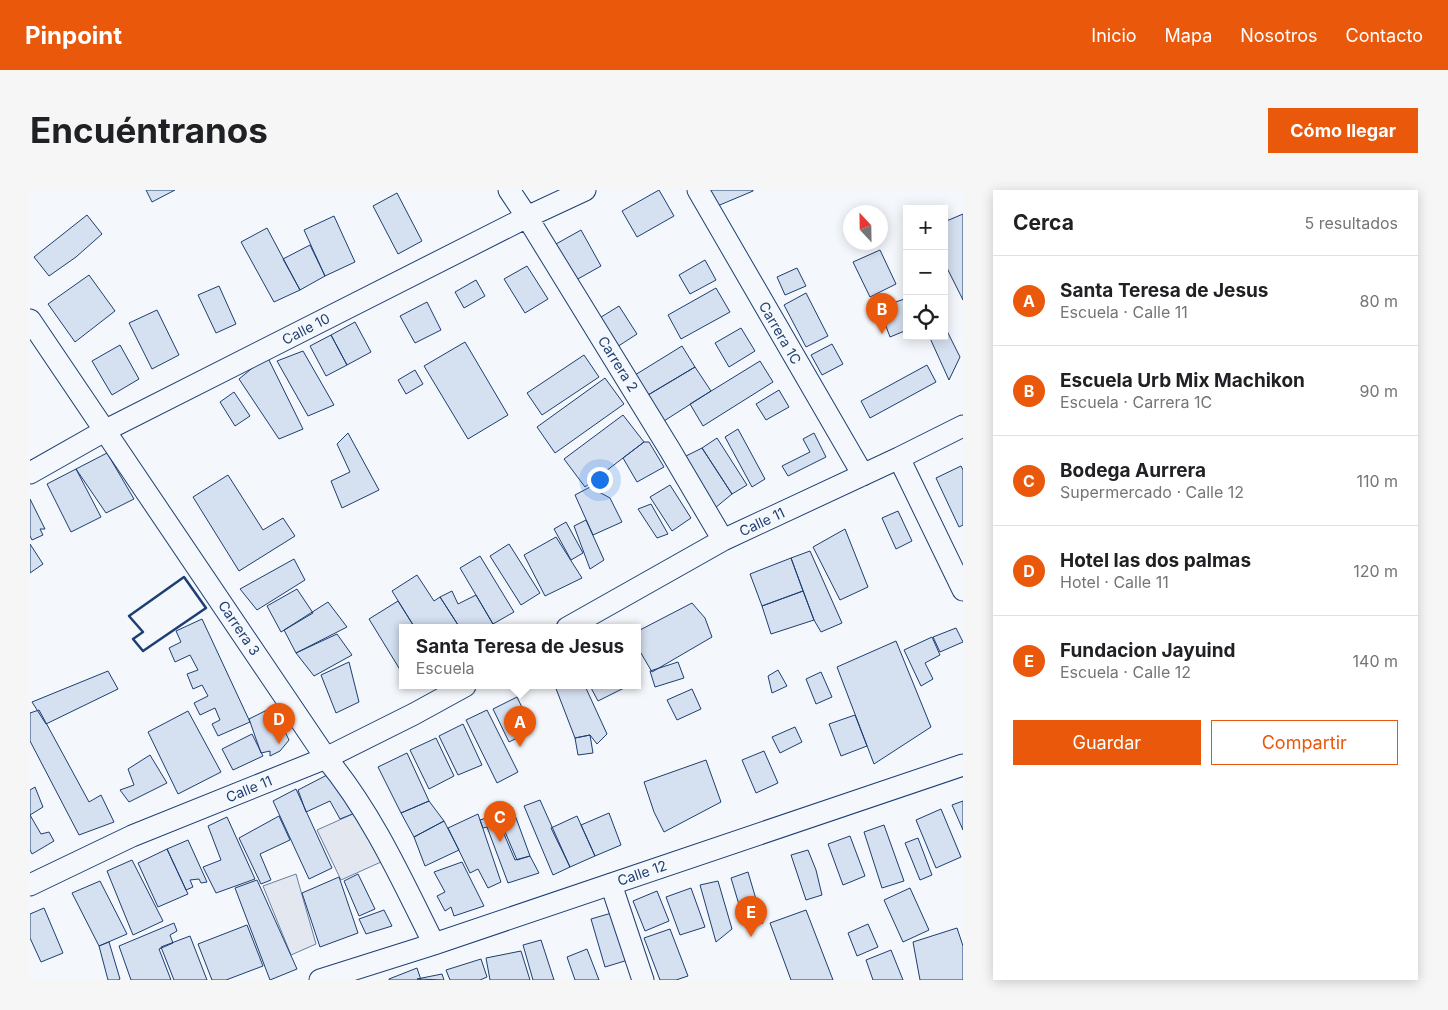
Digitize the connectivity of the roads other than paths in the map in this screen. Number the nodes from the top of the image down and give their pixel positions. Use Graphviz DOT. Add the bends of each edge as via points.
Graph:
graph roads {
  1 [pos="509,190"];
  2 [pos="585,190"];
  3 [pos="698,190"];
  4 [pos="527,217"];
  5 [pos="30,320"];
  6 [pos="963,426"];
  7 [pos="106,430"];
  8 [pos="899,458"];
  9 [pos="30,473"];
  10 [pos="863,475"];
  11 [pos="723,540"];
  12 [pos="963,590"];
  13 [pos="574,624"];
  14 [pos="460,689"];
  15 [pos="326,758"];
  16 [pos="963,765"];
  17 [pos="611,884"];
  18 [pos="30,885"];
  19 [pos="434,944"];
  20 [pos="320,980"];
  21 [pos="643,980"];
  1 -- 4 [label="street, Carrera 2"];
  2 -- 4 [label="street, Calle 10"];
  3 -- 10 [label="street, Carrera 1C"];
  4 -- 7 [label="street, Calle 10"];
  4 -- 11 [label="street, Carrera 2"];
  5 -- 7 [label="street, Carrera 3"];
  6 -- 8 [label="street, Calle 11"];
  7 -- 9 [label="street, Calle 10"];
  7 -- 15 [label="street, Carrera 3"];
  8 -- 10 [label="street, Calle 11"];
  8 -- 12 [label="street"];
  10 -- 11 [label="street, Calle 11"];
  11 -- 13 [label="street, Calle 11"];
  14 -- 15 [label="street, Calle 11"];
  15 -- 18 [label="street, Calle 11" via="132,836"];
  15 -- 19 [label="street, Carrera 3" via="345,781 396,868"];
  16 -- 17 [label="street, Calle 12"];
  17 -- 19 [label="street, Calle 12"];
  17 -- 21 [label="street"];
  19 -- 20 [label="street, Calle 12"];
}
